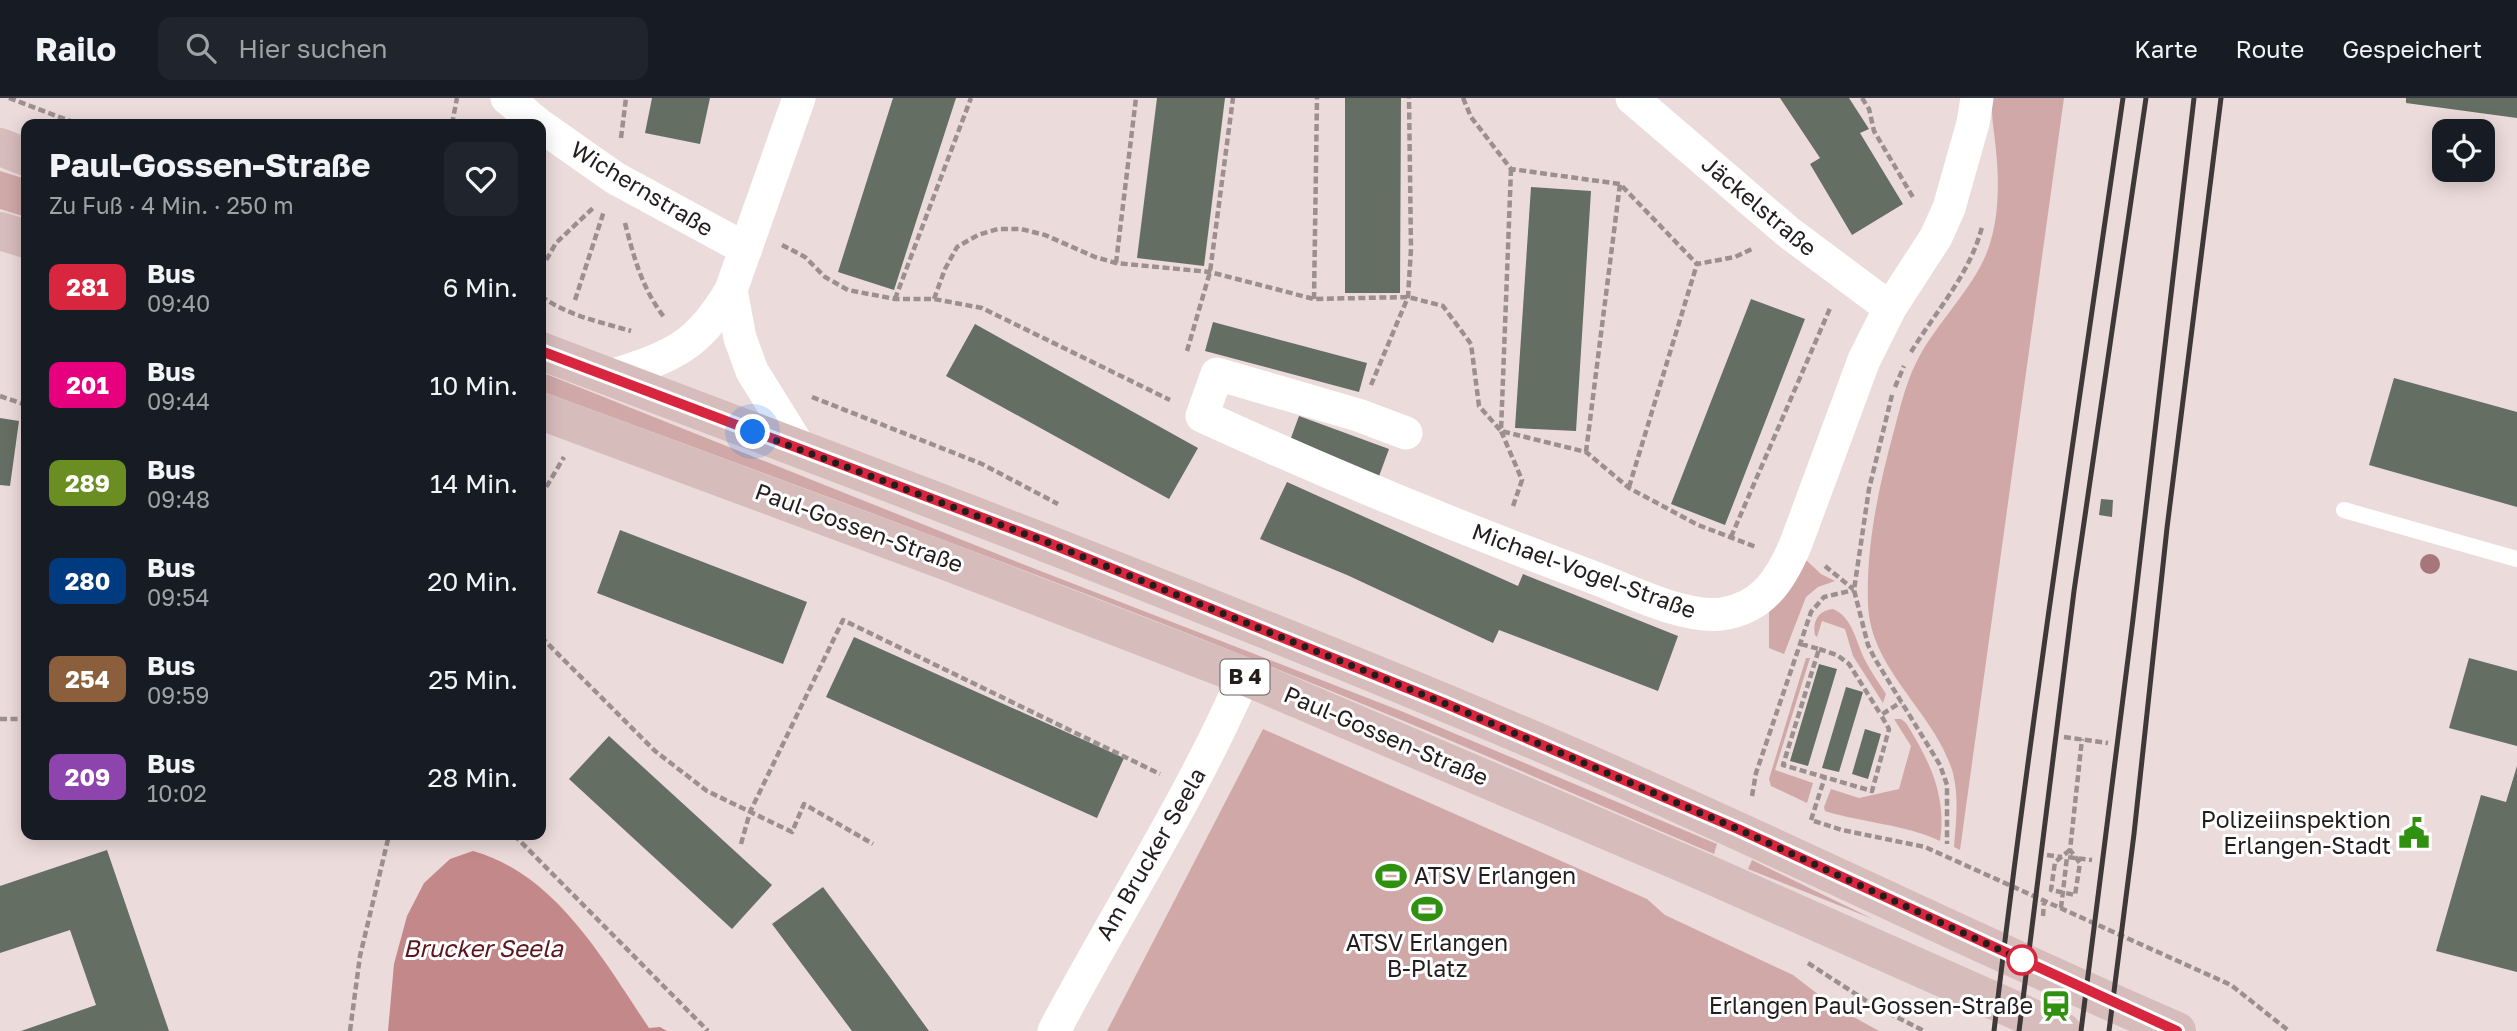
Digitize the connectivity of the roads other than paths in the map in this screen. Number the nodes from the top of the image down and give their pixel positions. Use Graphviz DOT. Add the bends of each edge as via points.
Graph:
graph roads {
  1 [pos="507,98"];
  2 [pos="799,98"];
  3 [pos="1632,98"];
  4 [pos="1977,98"];
  5 [pos="532,119"];
  6 [pos="546,130"];
  7 [pos="0,147"];
  8 [pos="21,155"];
  9 [pos="0,231"];
  10 [pos="21,237"];
  11 [pos="748,241"];
  12 [pos="731,290"];
  13 [pos="1890,308"];
  14 [pos="546,353"];
  15 [pos="607,377"];
  16 [pos="546,413"];
  17 [pos="1406,433"];
  18 [pos="801,450"];
  19 [pos="2344,510"];
  20 [pos="2517,559"];
  21 [pos="1244,676"];
  22 [pos="2172,1029"];
  23 [pos="1054,1031"];
  24 [pos="2063,1031"];
  1 -- 5 [label="street, Wichernstraße"];
  2 -- 11 [label="street"];
  3 -- 13 [label="street, Jäckelstraße" via="1788,232"];
  4 -- 13 [label="street, Michael-Vogel-Straße" via="1950,208"];
  6 -- 11 [label="street, Wichernstraße" via="615,177"];
  7 -- 8 [label="main road"];
  9 -- 10 [label="main road"];
  11 -- 12 [label="street"];
  12 -- 15 [label="street" via="717,314 686,346 658,361"];
  12 -- 18 [label="street" via="752,371"];
  13 -- 17 [label="street, Michael-Vogel-Straße" via="1864,360 1789,560 1772,589 1734,611 1686,612 1501,543 1202,416 1217,374"];
  14 -- 15 [label="main road, B 4"];
  15 -- 18 [label="main road, B 4"];
  16 -- 21 [label="main road, Paul-Gossen-Straße / B 4"];
  18 -- 22 [label="main road, B 4" via="1044,541 1499,726 1738,829"];
  19 -- 20 [label="lane"];
  21 -- 23 [label="street, Am Brucker Seela" via="1222,729"];
  21 -- 24 [label="main road, Paul-Gossen-Straße / B 4"];
}
